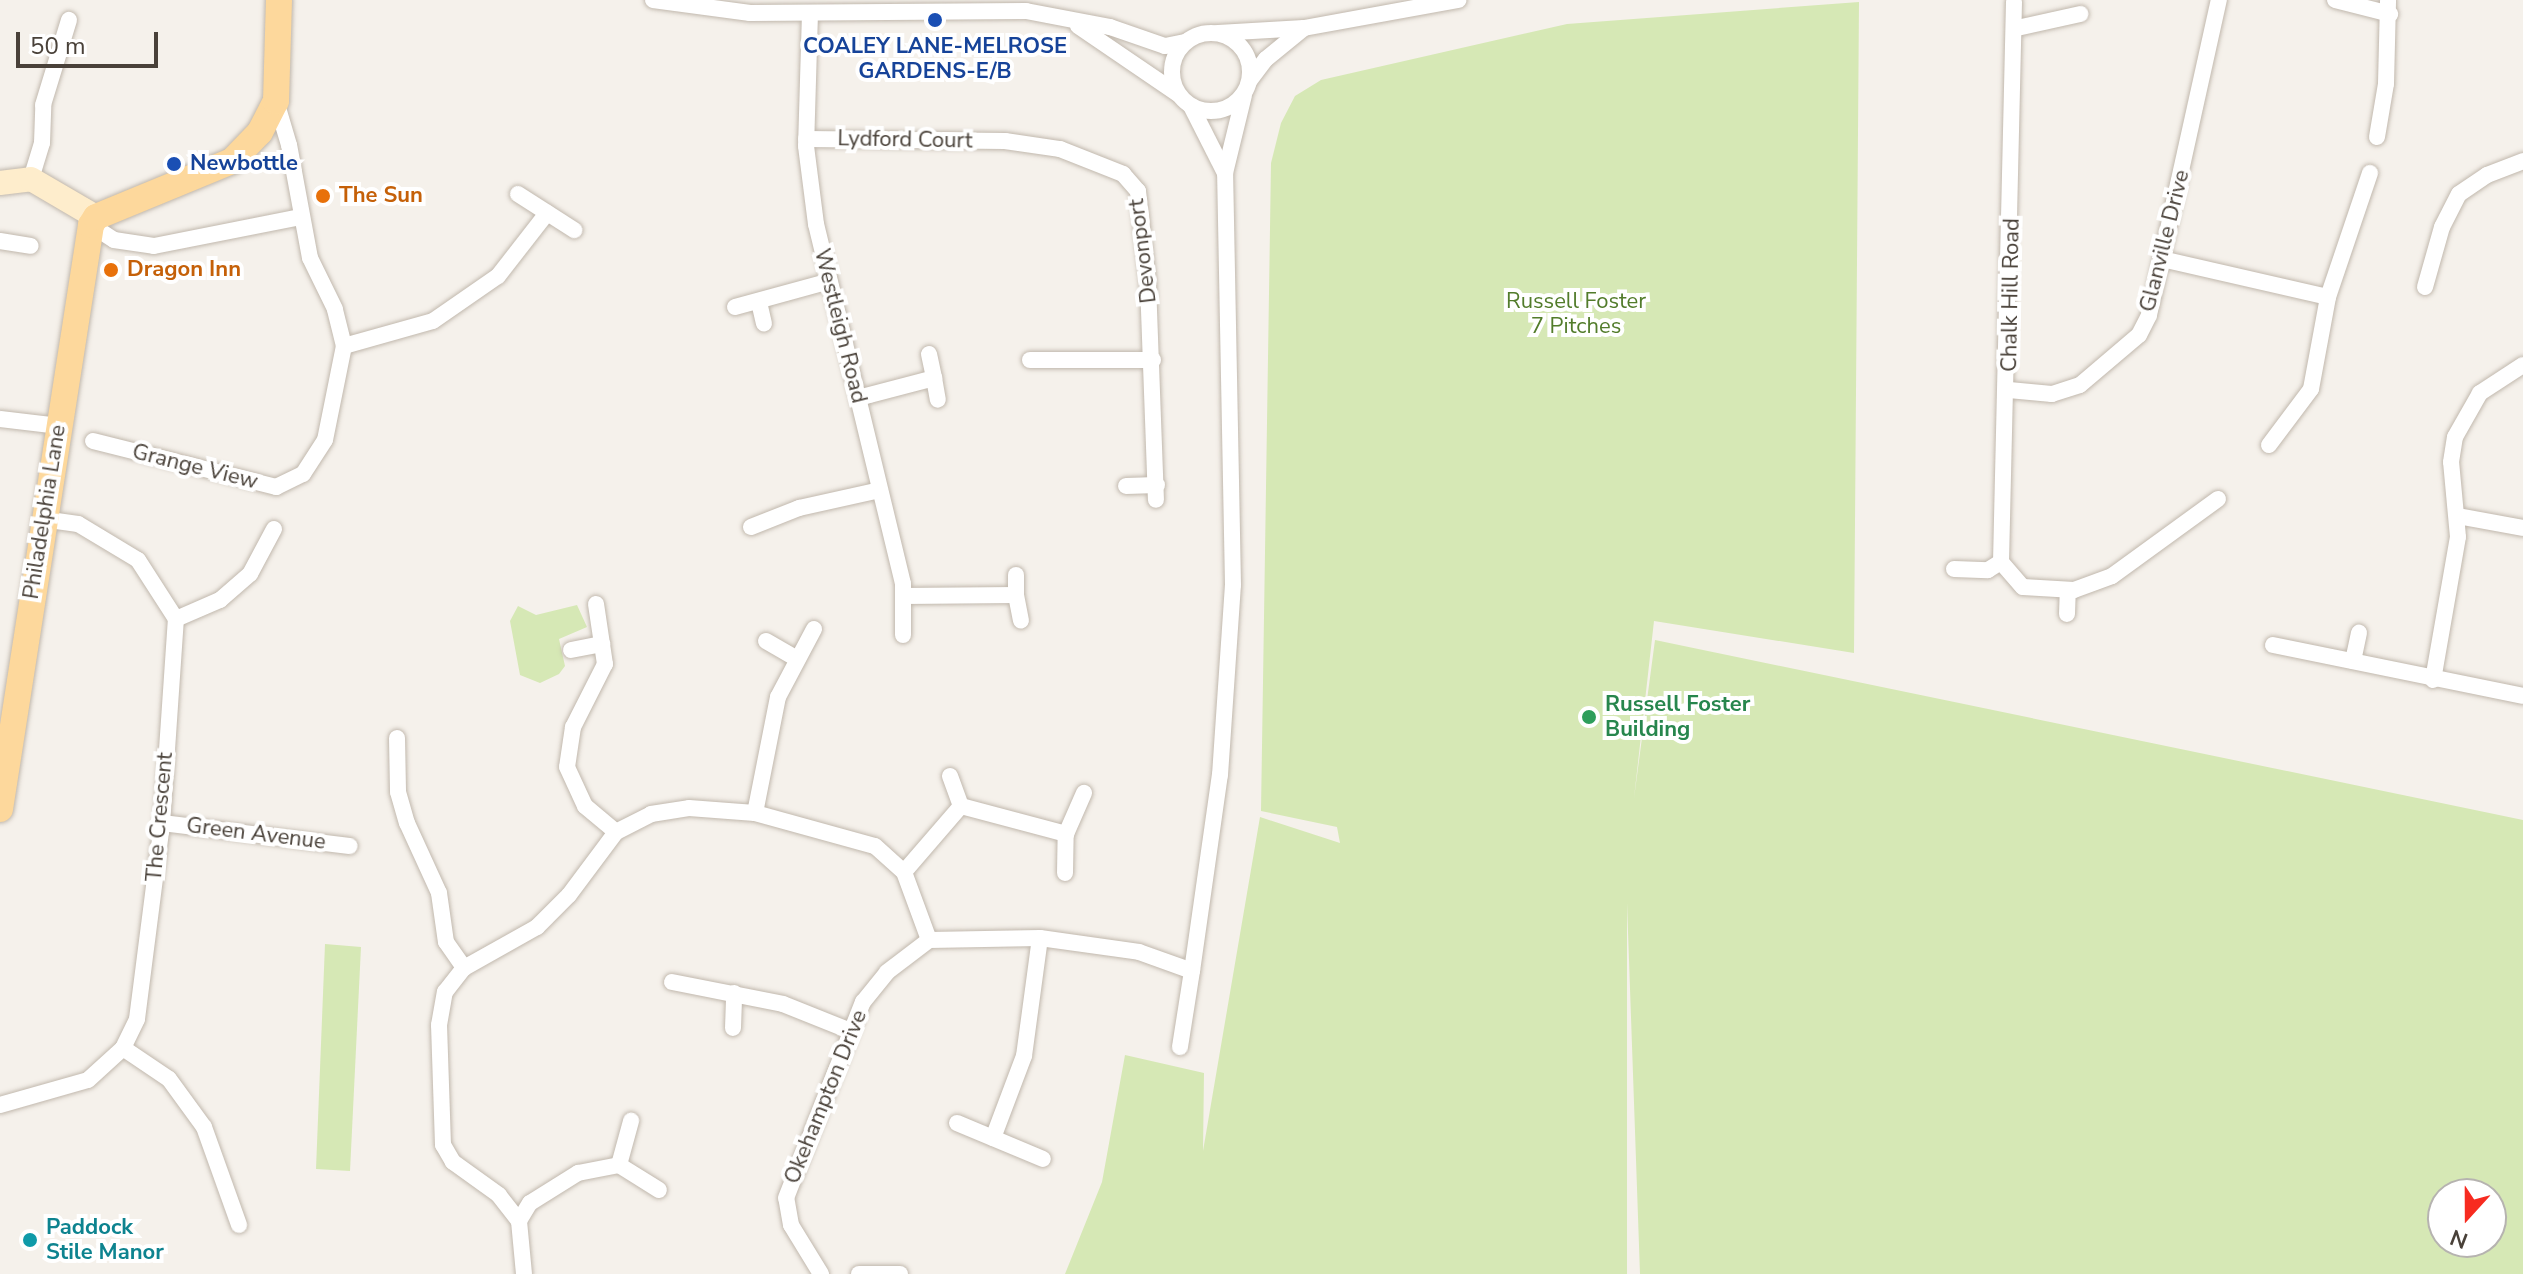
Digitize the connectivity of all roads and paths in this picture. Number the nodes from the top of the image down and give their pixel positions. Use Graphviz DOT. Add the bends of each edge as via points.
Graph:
graph roads {
  1 [pos="279,0"];
  2 [pos="653,0"];
  3 [pos="1458,0"];
  4 [pos="2219,0"];
  5 [pos="2335,0"];
  6 [pos="2014,2"];
  7 [pos="908,6"];
  8 [pos="2389,7"];
  9 [pos="810,13"];
  10 [pos="2080,14"];
  11 [pos="1063,17"];
  12 [pos="69,20"];
  13 [pos="1304,28"];
  14 [pos="2017,28"];
  15 [pos="1216,33"];
  16 [pos="1185,42"];
  17 [pos="1247,88"];
  18 [pos="1178,94"];
  19 [pos="276,101"];
  20 [pos="1191,106"];
  21 [pos="2377,137"];
  22 [pos="806,139"];
  23 [pos="1005,141"];
  24 [pos="2523,161"];
  25 [pos="1225,173"];
  26 [pos="2370,173"];
  27 [pos="31,179"];
  28 [pos="0,183"];
  29 [pos="518,194"];
  30 [pos="547,213"];
  31 [pos="301,217"];
  32 [pos="93,221"];
  33 [pos="574,230"];
  34 [pos="0,241"];
  35 [pos="31,246"];
  36 [pos="2162,259"];
  37 [pos="830,281"];
  38 [pos="2425,287"];
  39 [pos="2328,297"];
  40 [pos="759,302"];
  41 [pos="735,307"];
  42 [pos="764,323"];
  43 [pos="344,346"];
  44 [pos="929,354"];
  45 [pos="1030,360"];
  46 [pos="1153,360"];
  47 [pos="2523,365"];
  48 [pos="934,378"];
  49 [pos="2009,390"];
  50 [pos="858,398"];
  51 [pos="938,400"];
  52 [pos="0,419"];
  53 [pos="60,426"];
  54 [pos="93,441"];
  55 [pos="2269,445"];
  56 [pos="1126,486"];
  57 [pos="880,490"];
  58 [pos="2218,499"];
  59 [pos="2458,516"];
  60 [pos="42,519"];
  61 [pos="751,527"];
  62 [pos="2523,528"];
  63 [pos="274,529"];
  64 [pos="2001,562"];
  65 [pos="1954,569"];
  66 [pos="1016,575"];
  67 [pos="2068,590"];
  68 [pos="1016,595"];
  69 [pos="903,596"];
  70 [pos="596,604"];
  71 [pos="2067,614"];
  72 [pos="176,619"];
  73 [pos="1021,621"];
  74 [pos="814,629"];
  75 [pos="2359,633"];
  76 [pos="903,635"];
  77 [pos="766,641"];
  78 [pos="602,644"];
  79 [pos="2273,645"];
  80 [pos="571,650"];
  81 [pos="795,658"];
  82 [pos="2353,661"];
  83 [pos="2433,680"];
  84 [pos="2523,696"];
  85 [pos="397,738"];
  86 [pos="950,776"];
  87 [pos="1084,793"];
  88 [pos="961,806"];
  89 [pos="0,809"];
  90 [pos="755,813"];
  91 [pos="162,823"];
  92 [pos="616,832"];
  93 [pos="1066,834"];
  94 [pos="350,846"];
  95 [pos="904,872"];
  96 [pos="1065,873"];
  97 [pos="1040,938"];
  98 [pos="929,940"];
  99 [pos="464,968"];
  100 [pos="1192,971"];
  101 [pos="672,982"];
  102 [pos="734,993"];
  103 [pos="733,1028"];
  104 [pos="848,1030"];
  105 [pos="1180,1047"];
  106 [pos="123,1048"];
  107 [pos="0,1105"];
  108 [pos="631,1121"];
  109 [pos="957,1123"];
  110 [pos="993,1138"];
  111 [pos="1043,1159"];
  112 [pos="619,1165"];
  113 [pos="659,1190"];
  114 [pos="519,1221"];
  115 [pos="239,1225"];
  116 [pos="524,1274"];
  117 [pos="821,1274"];
  118 [pos="859,1274"];
  119 [pos="900,1274"];
  1 -- 19 [label="main road"];
  2 -- 9 [label="street" via="750,13"];
  3 -- 13 [label="street"];
  4 -- 36 [label="street, Glanville Drive"];
  5 -- 8 [label="street"];
  6 -- 14 [label="street, Chalk Hill Road"];
  7 -- 9 [label="street"];
  7 -- 11 [label="street"];
  8 -- 21 [label="street"];
  9 -- 22 [label="street, Westleigh Road"];
  10 -- 14 [label="street"];
  11 -- 16 [label="street" via="1165,46"];
  11 -- 18 [label="street"];
  12 -- 27 [label="street" via="43,105 42,143"];
  13 -- 15 [label="street"];
  13 -- 17 [label="street" via="1266,59"];
  14 -- 49 [label="street, Chalk Hill Road"];
  15 -- 16 [label="street"];
  15 -- 17 [label="street" via="1242,48"];
  16 -- 18 [label="street" via="1172,64"];
  17 -- 20 [label="street" via="1227,108 1211,112"];
  17 -- 25 [label="street"];
  18 -- 20 [label="street"];
  19 -- 31 [label="street, Grange View"];
  19 -- 32 [label="main road" via="260,132 232,161"];
  20 -- 25 [label="street"];
  22 -- 23 [label="street, Lydford Court"];
  22 -- 37 [label="street, Westleigh Road" via="816,224"];
  23 -- 46 [label="street, Devonport" via="1091,159 1123,174 1138,191"];
  24 -- 38 [label="street" via="2487,175 2459,194 2442,227"];
  25 -- 100 [label="street" via="1233,585 1220,775"];
  26 -- 39 [label="street"];
  27 -- 28 [label="street"];
  27 -- 32 [label="street"];
  29 -- 30 [label="street"];
  30 -- 33 [label="street"];
  30 -- 43 [label="street" via="498,276 433,321"];
  31 -- 32 [label="street" via="154,246 114,240"];
  31 -- 43 [label="street, Grange View"];
  32 -- 53 [label="main road, Philadelphia Lane"];
  34 -- 35 [label="street"];
  36 -- 39 [label="street"];
  36 -- 49 [label="street, Glanville Drive" via="2139,335 2080,385 2052,394"];
  37 -- 40 [label="street"];
  37 -- 50 [label="street, Westleigh Road"];
  39 -- 55 [label="street" via="2311,389"];
  40 -- 41 [label="street"];
  40 -- 42 [label="street"];
  43 -- 54 [label="street, Grange View" via="325,440 303,474 276,487"];
  44 -- 48 [label="street"];
  45 -- 46 [label="street"];
  46 -- 56 [label="street, Devonport" via="1156,492"];
  47 -- 59 [label="street" via="2480,393 2462,417 2451,462"];
  48 -- 50 [label="street"];
  48 -- 51 [label="street"];
  49 -- 64 [label="street, Chalk Hill Road"];
  50 -- 57 [label="street, Westleigh Road"];
  52 -- 53 [label="street"];
  53 -- 60 [label="main road, Philadelphia Lane"];
  57 -- 61 [label="street" via="799,508"];
  57 -- 69 [label="street, Westleigh Road"];
  58 -- 67 [label="street" via="2112,576"];
  59 -- 62 [label="street"];
  59 -- 83 [label="street"];
  60 -- 72 [label="street" via="78,524 138,560"];
  60 -- 89 [label="main road, Philadelphia Lane"];
  63 -- 72 [label="street" via="250,574 220,600"];
  64 -- 65 [label="street" via="1988,570"];
  64 -- 67 [label="street" via="2023,587"];
  66 -- 68 [label="street"];
  67 -- 71 [label="street"];
  68 -- 69 [label="street"];
  68 -- 73 [label="street"];
  69 -- 76 [label="street, Westleigh Road"];
  70 -- 78 [label="street"];
  72 -- 91 [label="street, The Crescent"];
  74 -- 81 [label="street"];
  75 -- 82 [label="street"];
  77 -- 81 [label="street"];
  78 -- 80 [label="street"];
  78 -- 92 [label="street" via="605,664 573,727 567,767 585,806"];
  79 -- 82 [label="street"];
  81 -- 90 [label="street" via="772,721"];
  82 -- 83 [label="street"];
  83 -- 84 [label="street"];
  85 -- 99 [label="street" via="404,812 439,893 446,942"];
  86 -- 88 [label="street"];
  87 -- 93 [label="street"];
  88 -- 93 [label="street"];
  88 -- 95 [label="street"];
  90 -- 92 [label="street" via="689,808 651,814"];
  90 -- 95 [label="street" via="863,841"];
  91 -- 94 [label="street, Green Avenue"];
  91 -- 106 [label="street, The Crescent" via="137,1019"];
  92 -- 99 [label="street" via="569,895 537,927"];
  93 -- 96 [label="street"];
  95 -- 98 [label="street"];
  97 -- 98 [label="street"];
  97 -- 100 [label="street" via="1139,952"];
  97 -- 110 [label="street" via="1024,1056"];
  98 -- 104 [label="street, Okehampton Drive" via="887,972"];
  99 -- 114 [label="street" via="445,992 439,1025 443,1145 453,1162 499,1195"];
  100 -- 105 [label="street"];
  101 -- 102 [label="street"];
  102 -- 103 [label="street"];
  102 -- 104 [label="street"];
  104 -- 117 [label="street, Okehampton Drive" via="786,1198 791,1225"];
  106 -- 107 [label="street, The Crescent" via="88,1080"];
  106 -- 115 [label="street" via="169,1079 204,1127"];
  108 -- 112 [label="street"];
  109 -- 110 [label="street"];
  110 -- 111 [label="street"];
  112 -- 113 [label="street"];
  112 -- 114 [label="street" via="578,1173 530,1203"];
  114 -- 116 [label="street"];
  118 -- 119 [label="street"];
}
